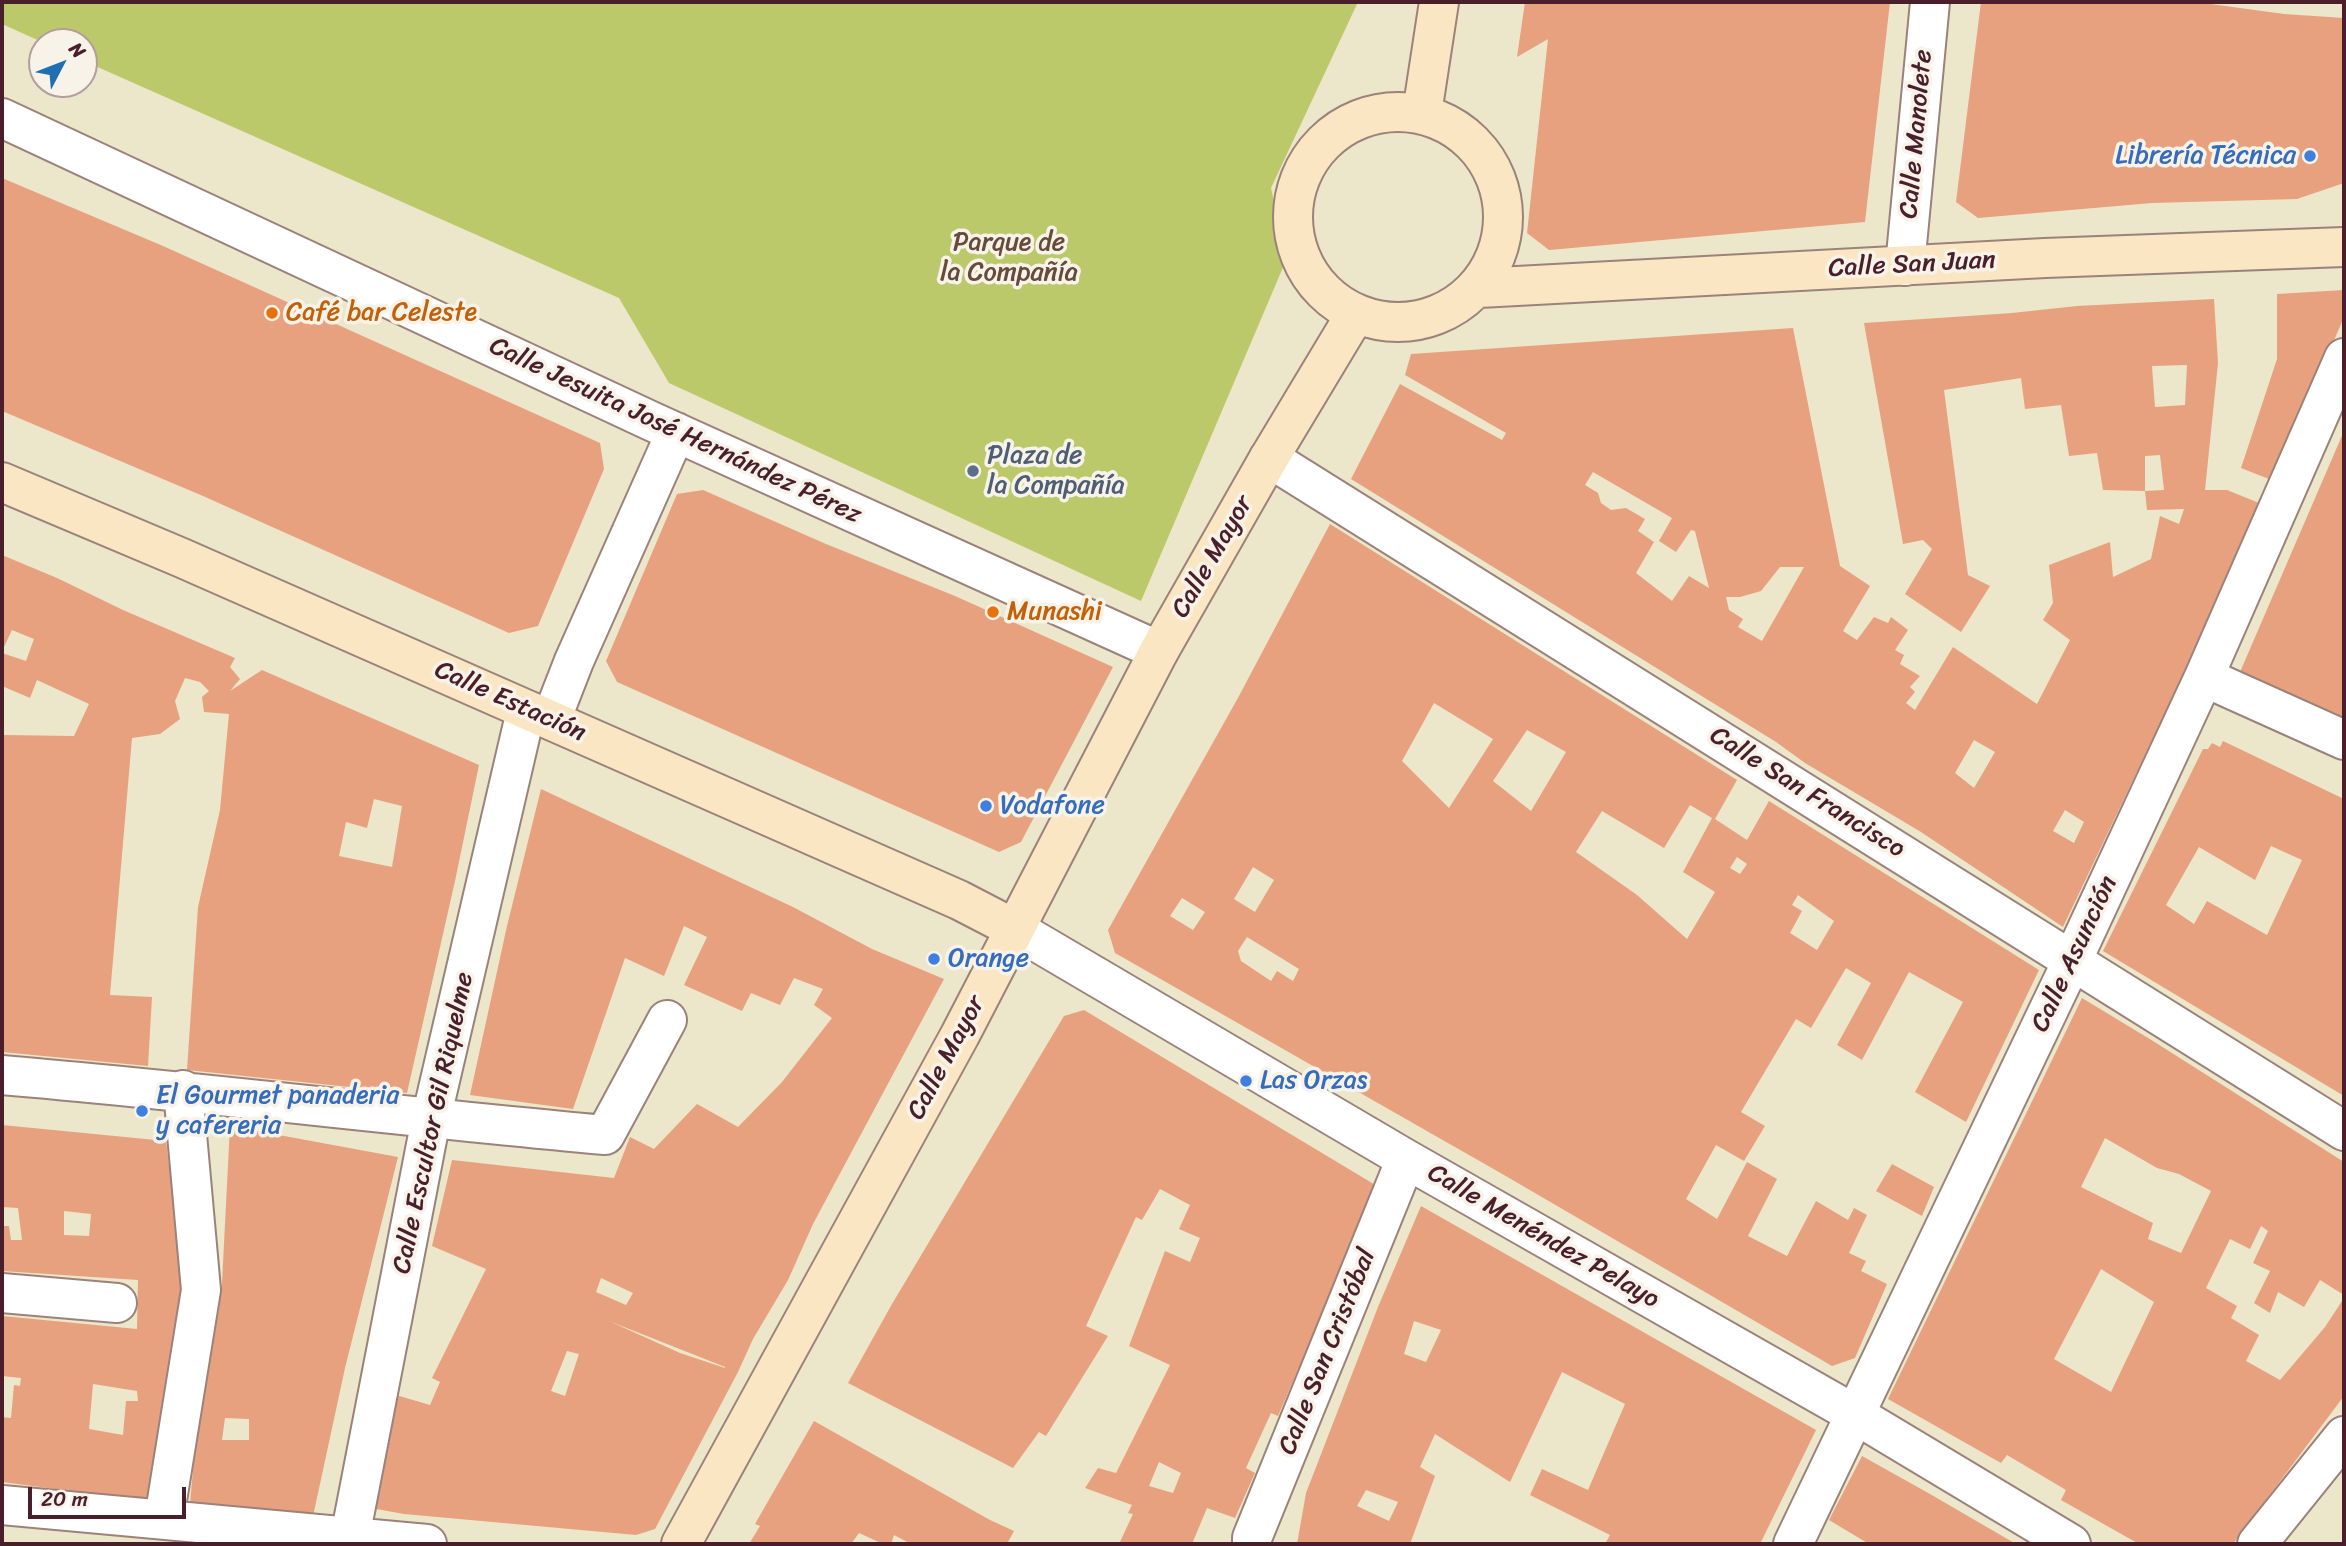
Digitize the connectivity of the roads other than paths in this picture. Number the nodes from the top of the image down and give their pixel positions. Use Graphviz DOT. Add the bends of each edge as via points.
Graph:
graph roads {
  1 [pos="1439,2"];
  2 [pos="1930,2"];
  3 [pos="1422,113"];
  4 [pos="2,118"];
  5 [pos="2344,247"];
  6 [pos="1905,265"];
  7 [pos="1479,288"];
  8 [pos="1355,315"];
  9 [pos="2344,358"];
  10 [pos="676,432"];
  11 [pos="1269,458"];
  12 [pos="2,482"];
  13 [pos="1159,651"];
  14 [pos="2204,677"];
  15 [pos="539,715"];
  16 [pos="2344,740"];
  17 [pos="1015,929"];
  18 [pos="2073,959"];
  19 [pos="667,1020"];
  20 [pos="2,1074"];
  21 [pos="183,1090"];
  22 [pos="432,1119"];
  23 [pos="2344,1131"];
  24 [pos="1406,1159"];
  25 [pos="2,1293"];
  26 [pos="117,1303"];
  27 [pos="1856,1415"];
  28 [pos="2344,1437"];
  29 [pos="2,1505"];
  30 [pos="168,1528"];
  31 [pos="350,1538"];
  32 [pos="427,1544"];
  33 [pos="681,1544"];
  34 [pos="1252,1544"];
  35 [pos="1793,1544"];
  36 [pos="2071,1544"];
  37 [pos="2257,1544"];
  1 -- 3 [label="main road"];
  2 -- 6 [label="street, Calle Manolete"];
  3 -- 7 [label="main road" via="1462,131 1493,169 1497,181 1504,204 1498,257"];
  3 -- 8 [label="main road" via="1384,112 1349,123 1317,148 1298,180 1292,220 1299,256 1322,292"];
  4 -- 10 [label="street, Calle Jesuita José Hernández Pérez"];
  5 -- 6 [label="main road, Calle San Juan"];
  6 -- 7 [label="main road, Calle San Juan"];
  7 -- 8 [label="main road" via="1435,318 1399,325"];
  8 -- 11 [label="main road, Calle Mayor"];
  9 -- 14 [label="street, Calle Asunción"];
  10 -- 13 [label="street, Calle Jesuita José Hernández Pérez"];
  10 -- 15 [label="street, Calle Escultor Gil Riquelme" via="574,662"];
  11 -- 13 [label="main road, Calle Mayor"];
  11 -- 18 [label="street, Calle San Francisco"];
  12 -- 15 [label="main road, Calle Estación"];
  13 -- 17 [label="main road, Calle Mayor"];
  14 -- 16 [label="street"];
  14 -- 18 [label="street, Calle Asunción"];
  15 -- 17 [label="main road, Calle Estación" via="960,900"];
  15 -- 22 [label="street, Calle Escultor Gil Riquelme"];
  17 -- 24 [label="street, Calle Menéndez Pelayo"];
  17 -- 33 [label="main road, Calle Mayor"];
  18 -- 23 [label="street, Calle San Francisco"];
  18 -- 27 [label="street, Calle Asunción"];
  19 -- 22 [label="street" via="605,1135"];
  20 -- 21 [label="street"];
  21 -- 22 [label="street"];
  21 -- 30 [label="street" via="201,1290"];
  22 -- 31 [label="street, Calle Escultor Gil Riquelme"];
  24 -- 27 [label="street, Calle Menéndez Pelayo"];
  24 -- 34 [label="street, Calle San Cristóbal"];
  25 -- 26 [label="street"];
  27 -- 35 [label="street, Calle Asunción"];
  27 -- 36 [label="street, Calle Menéndez Pelayo"];
  28 -- 37 [label="street"];
  29 -- 30 [label="street"];
  30 -- 31 [label="street"];
  31 -- 32 [label="street"];
}
